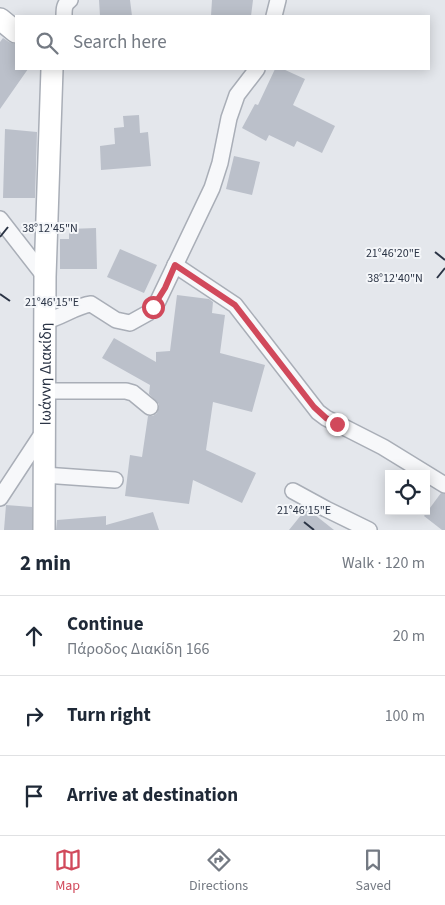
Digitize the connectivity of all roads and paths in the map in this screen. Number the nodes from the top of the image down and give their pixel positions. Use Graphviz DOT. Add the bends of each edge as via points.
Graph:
graph roads {
  1 [pos="70,0"];
  2 [pos="278,0"];
  3 [pos="64,15"];
  4 [pos="274,15"];
  5 [pos="0,19"];
  6 [pos="15,31"];
  7 [pos="52,70"];
  8 [pos="256,70"];
  9 [pos="0,219"];
  10 [pos="175,265"];
  11 [pos="45,277"];
  12 [pos="45,321"];
  13 [pos="45,391"];
  14 [pos="150,407"];
  15 [pos="44,431"];
  16 [pos="44,474"];
  17 [pos="115,480"];
  18 [pos="445,484"];
  19 [pos="293,491"];
  20 [pos="0,498"];
  21 [pos="44,530"];
  22 [pos="369,530"];
  1 -- 3 [label="street"];
  2 -- 4 [label="street"];
  5 -- 6 [label="street"];
  7 -- 11 [label="street, Ιωάννη Διακίδη"];
  8 -- 10 [label="street" via="237,95 217,176"];
  9 -- 11 [label="street"];
  10 -- 12 [label="street" via="158,301 148,313 130,323 116,320 91,304"];
  10 -- 18 [label="street" via="235,305 318,412"];
  11 -- 12 [label="street, Ιωάννη Διακίδη"];
  12 -- 13 [label="street, Ιωάννη Διακίδη"];
  13 -- 14 [label="street" via="126,391"];
  13 -- 15 [label="street, Ιωάννη Διακίδη"];
  15 -- 16 [label="street, Ιωάννη Διακίδη"];
  15 -- 20 [label="street"];
  16 -- 17 [label="street"];
  16 -- 21 [label="street, Ιωάννη Διακίδη"];
  19 -- 22 [label="street"];
}
